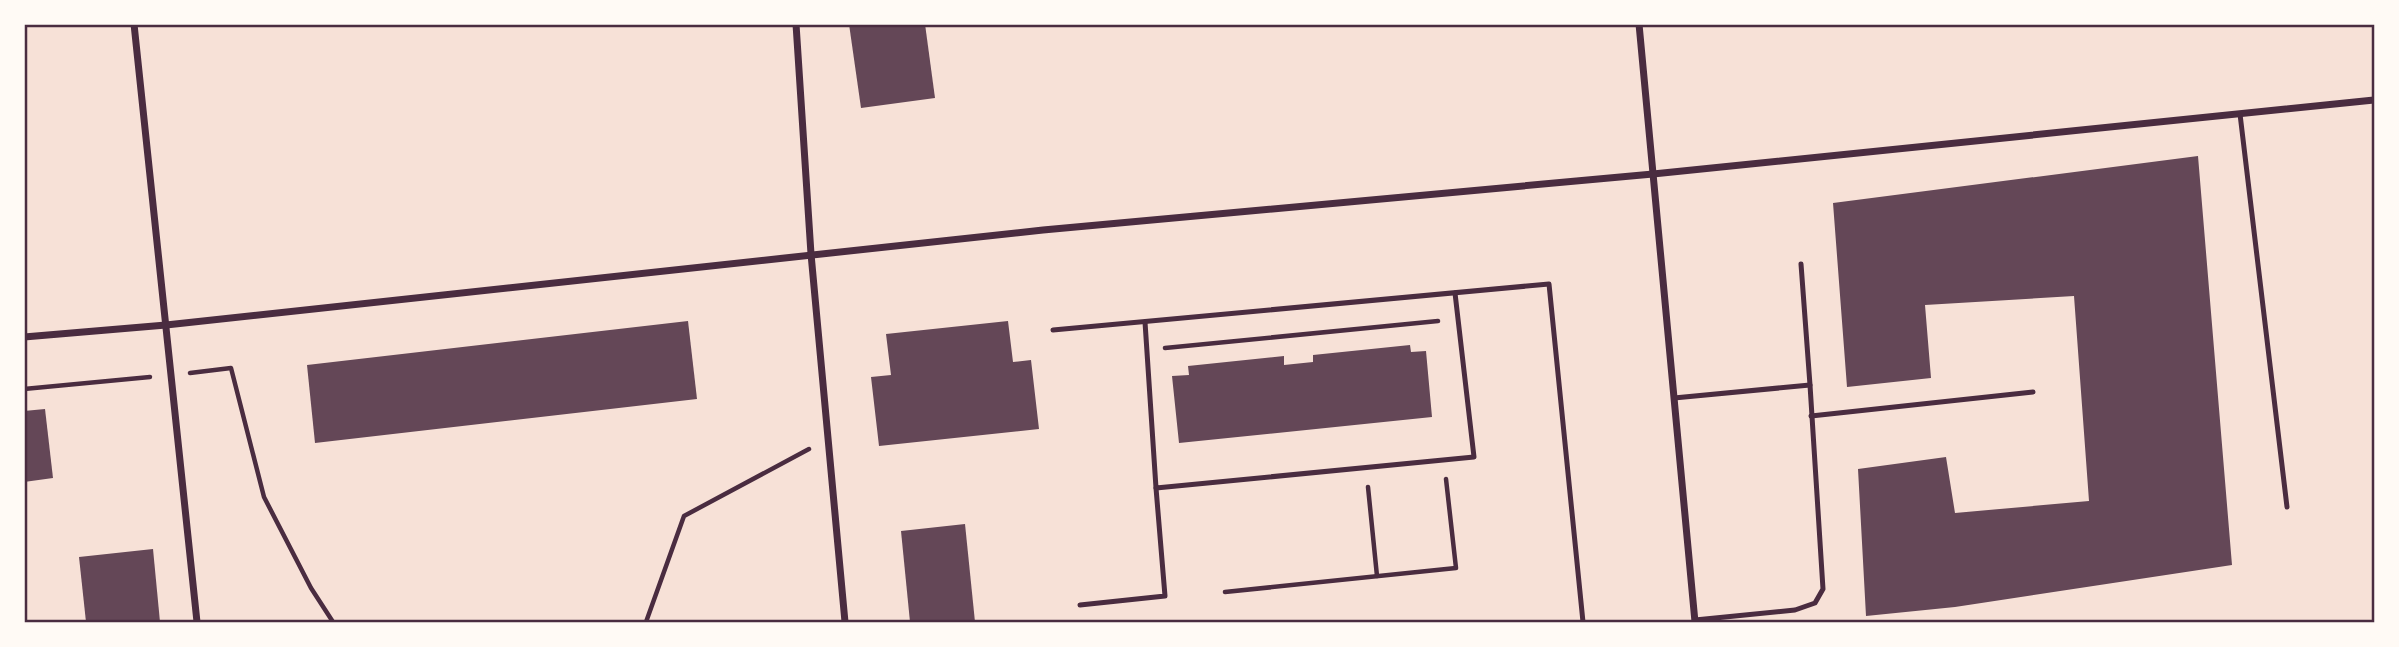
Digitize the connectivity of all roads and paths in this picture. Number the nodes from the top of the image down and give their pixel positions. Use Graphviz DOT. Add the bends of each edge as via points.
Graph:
graph roads {
  1 [pos="134,24"];
  2 [pos="796,24"];
  3 [pos="1639,24"];
  4 [pos="2375,100"];
  5 [pos="2240,114"];
  6 [pos="1653,174"];
  7 [pos="811,254"];
  8 [pos="1801,264"];
  9 [pos="1455,293"];
  10 [pos="1442,321"];
  11 [pos="1145,323"];
  12 [pos="166,325"];
  13 [pos="1053,330"];
  14 [pos="24,337"];
  15 [pos="1161,348"];
  16 [pos="171,374"];
  17 [pos="1810,385"];
  18 [pos="24,389"];
  19 [pos="2034,392"];
  20 [pos="1674,398"];
  21 [pos="1811,416"];
  22 [pos="827,439"];
  23 [pos="1457,459"];
  24 [pos="1366,467"];
  25 [pos="1156,488"];
  26 [pos="2287,507"];
  27 [pos="1377,576"];
  28 [pos="1225,592"];
  29 [pos="1080,605"];
  30 [pos="1695,621"];
  31 [pos="197,622"];
  32 [pos="333,622"];
  33 [pos="646,622"];
  34 [pos="845,622"];
  35 [pos="1583,622"];
  1 -- 12 [label="street"];
  2 -- 7 [label="street"];
  3 -- 6 [label="street"];
  4 -- 5 [label="street"];
  5 -- 6 [label="street"];
  5 -- 26 [label="lane"];
  6 -- 7 [label="street"];
  6 -- 20 [label="street"];
  7 -- 12 [label="street"];
  7 -- 22 [label="street"];
  8 -- 17 [label="lane"];
  9 -- 11 [label="lane"];
  9 -- 23 [label="lane" via="1474,457"];
  9 -- 35 [label="lane" via="1549,284"];
  10 -- 15 [label="path"];
  11 -- 13 [label="lane"];
  11 -- 25 [label="lane"];
  12 -- 14 [label="street"];
  12 -- 16 [label="street"];
  16 -- 18 [label="path"];
  16 -- 31 [label="street"];
  16 -- 32 [label="path" via="232,368 264,497 310,588"];
  17 -- 20 [label="lane"];
  17 -- 21 [label="lane"];
  19 -- 21 [label="lane"];
  20 -- 30 [label="street"];
  21 -- 30 [label="lane" via="1823,589 1815,603 1795,610"];
  22 -- 33 [label="path" via="684,516"];
  22 -- 34 [label="street"];
  23 -- 24 [label="lane"];
  23 -- 27 [label="path" via="1446,477 1456,568"];
  24 -- 25 [label="lane"];
  24 -- 27 [label="path"];
  25 -- 29 [label="lane" via="1165,596"];
  27 -- 28 [label="path"];
}
